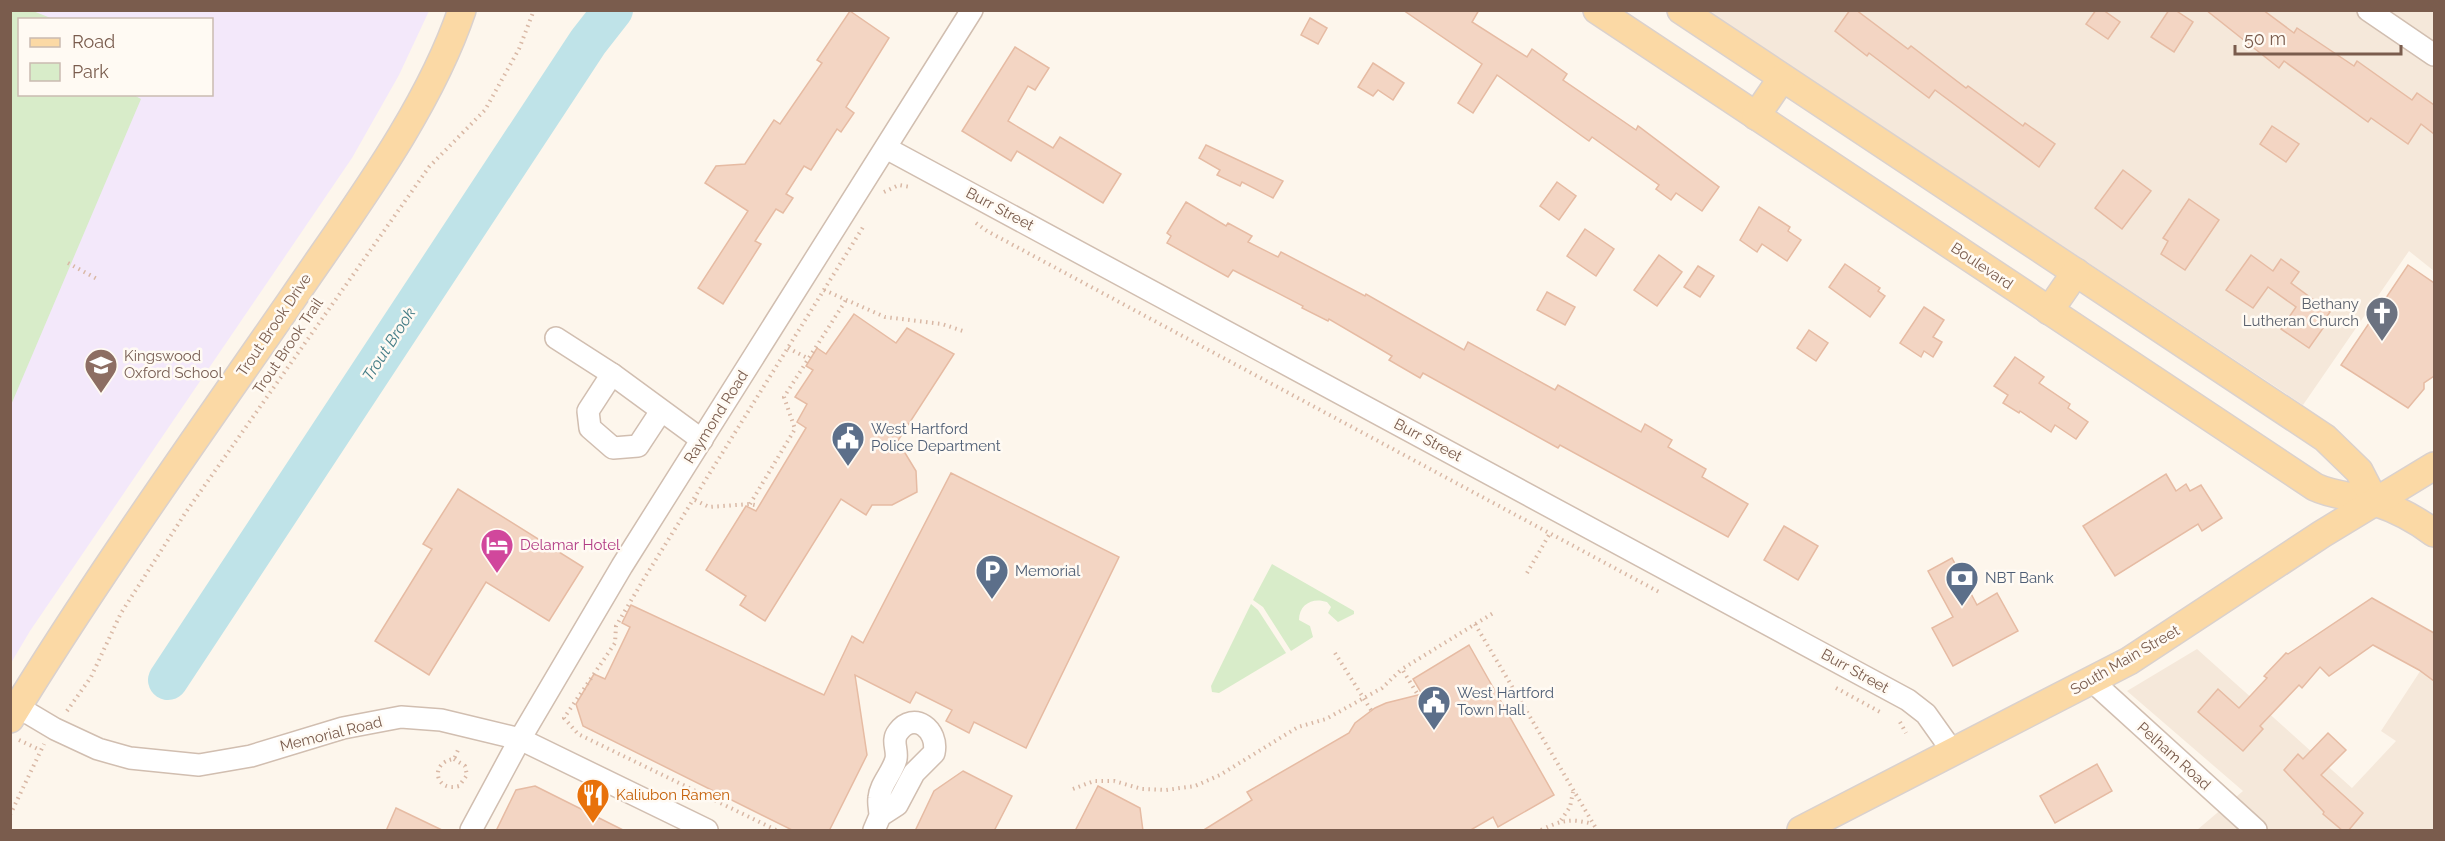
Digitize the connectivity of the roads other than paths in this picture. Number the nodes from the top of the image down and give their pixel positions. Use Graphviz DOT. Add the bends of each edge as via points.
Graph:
graph roads {
  1 [pos="462,10"];
  2 [pos="972,10"];
  3 [pos="1597,10"];
  4 [pos="1681,10"];
  5 [pos="2368,10"];
  6 [pos="2434,55"];
  7 [pos="1782,78"];
  8 [pos="1756,116"];
  9 [pos="886,148"];
  10 [pos="2076,272"];
  11 [pos="2049,311"];
  12 [pos="556,338"];
  13 [pos="612,374"];
  14 [pos="661,411"];
  15 [pos="702,440"];
  16 [pos="2434,466"];
  17 [pos="2375,502"];
  18 [pos="2434,533"];
  19 [pos="2092,681"];
  20 [pos="14,713"];
  21 [pos="520,740"];
  22 [pos="1953,752"];
  23 [pos="471,831"];
  24 [pos="707,831"];
  25 [pos="1801,831"];
  26 [pos="2256,831"];
  1 -- 20 [label="main road, Trout Brook Drive" via="432,78 391,151"];
  2 -- 9 [label="street, Raymond Road"];
  3 -- 8 [label="main road, Boulevard"];
  4 -- 7 [label="main road"];
  5 -- 6 [label="street"];
  7 -- 8 [label="main road"];
  7 -- 10 [label="main road"];
  8 -- 11 [label="main road, Boulevard"];
  9 -- 15 [label="street, Raymond Road"];
  9 -- 22 [label="street, Burr Street" via="1908,700 1926,714"];
  10 -- 11 [label="main road"];
  10 -- 17 [label="main road" via="2325,438 2360,471"];
  11 -- 17 [label="main road, Boulevard" via="2315,487"];
  12 -- 13 [label="street"];
  13 -- 14 [label="street"];
  13 -- 14 [label="street" via="588,411 590,428 614,448 638,446"];
  14 -- 15 [label="street"];
  15 -- 21 [label="street, Raymond Road" via="622,566"];
  16 -- 17 [label="main road, South Main Street"];
  17 -- 18 [label="main road, Boulevard"];
  17 -- 19 [label="main road, South Main Street" via="2157,644"];
  19 -- 22 [label="main road, South Main Street"];
  19 -- 26 [label="street, Pelham Road"];
  20 -- 21 [label="street, Memorial Road" via="98,749 130,758 199,765 251,756 343,728 401,717 441,720"];
  21 -- 23 [label="street, Raymond Road"];
  21 -- 24 [label="street, Memorial Road"];
  22 -- 25 [label="main road, South Main Street"];
}
